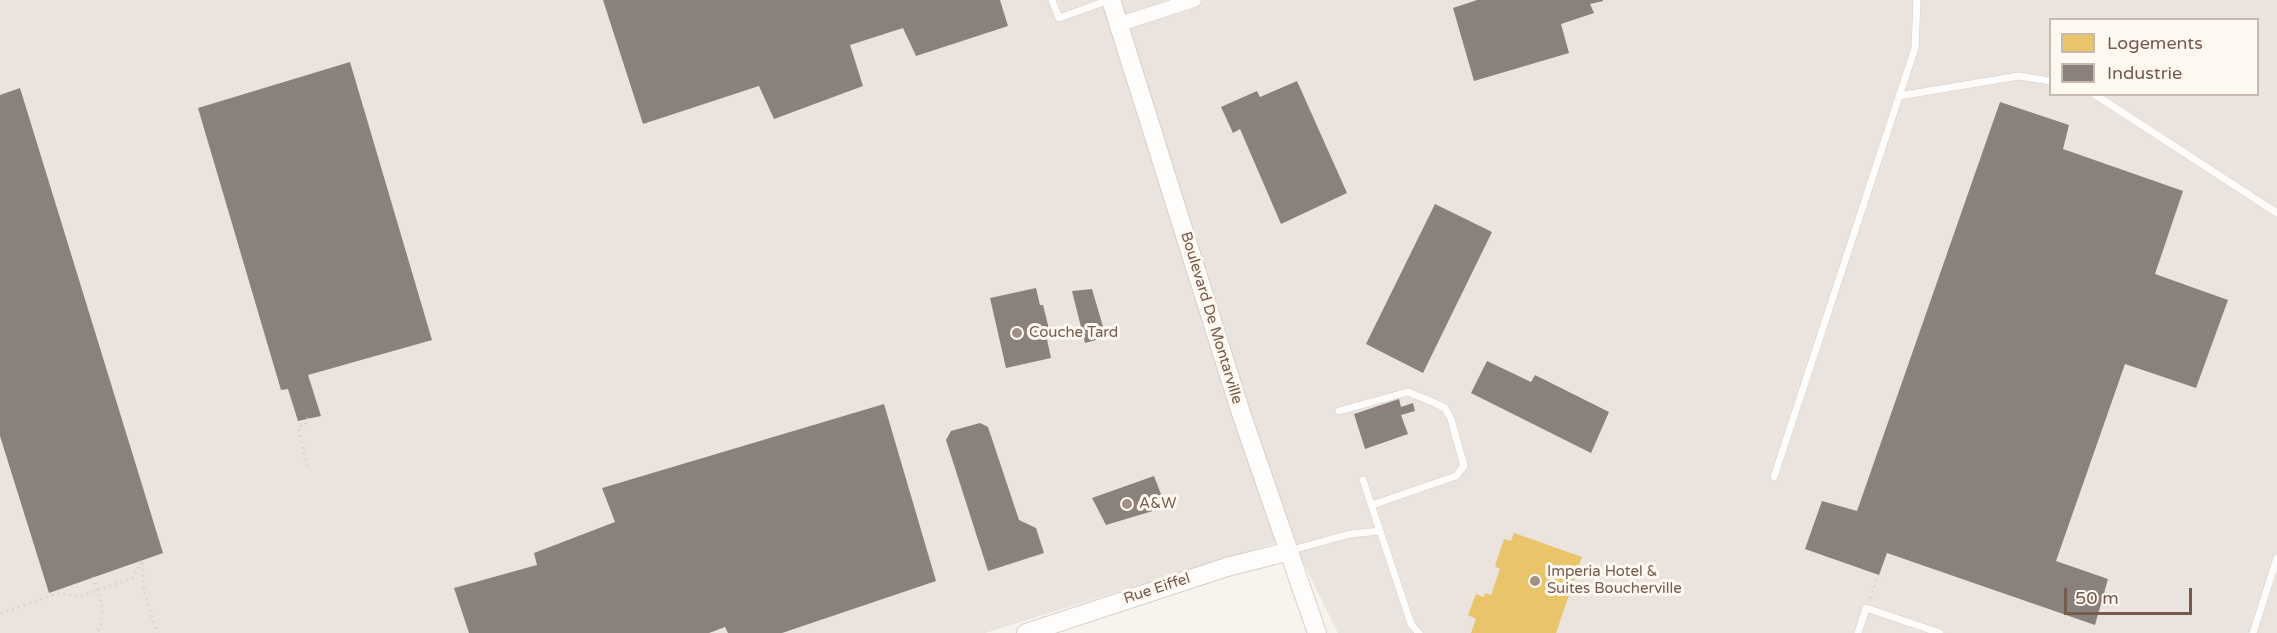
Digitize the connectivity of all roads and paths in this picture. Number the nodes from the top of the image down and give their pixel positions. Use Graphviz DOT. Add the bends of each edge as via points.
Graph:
graph roads {
  1 [pos="1052,0"];
  2 [pos="1110,0"];
  3 [pos="1194,0"];
  4 [pos="1917,0"];
  5 [pos="1120,24"];
  6 [pos="2049,81"];
  7 [pos="1899,96"];
  8 [pos="2097,96"];
  9 [pos="2277,213"];
  10 [pos="1339,411"];
  11 [pos="308,418"];
  12 [pos="308,466"];
  13 [pos="1774,477"];
  14 [pos="1363,480"];
  15 [pos="1372,505"];
  16 [pos="1380,531"];
  17 [pos="1290,551"];
  18 [pos="2277,558"];
  19 [pos="1879,575"];
  20 [pos="93,577"];
  21 [pos="97,590"];
  22 [pos="1866,608"];
  23 [pos="1,613"];
  24 [pos="97,633"];
  25 [pos="157,633"];
  26 [pos="1026,633"];
  27 [pos="1317,633"];
  28 [pos="1419,633"];
  29 [pos="1858,633"];
  30 [pos="1940,633"];
  31 [pos="2253,633"];
  1 -- 2 [label="lane" via="1059,18"];
  2 -- 5 [label="street, Boulevard De Montarville"];
  3 -- 5 [label="street"];
  4 -- 7 [label="lane" via="1915,48"];
  5 -- 17 [label="street, Boulevard De Montarville" via="1240,413"];
  6 -- 7 [label="lane" via="2019,76"];
  7 -- 13 [label="lane"];
  8 -- 9 [label="lane"];
  10 -- 15 [label="lane" via="1408,392 1445,408 1451,418 1464,466 1461,472"];
  11 -- 12 [label="path" via="305,425 298,427"];
  14 -- 15 [label="lane"];
  15 -- 16 [label="lane"];
  16 -- 17 [label="lane" via="1350,534"];
  16 -- 28 [label="lane" via="1411,624"];
  17 -- 26 [label="street, Rue Eiffel" via="1227,567"];
  17 -- 27 [label="street, Boulevard De Montarville"];
  18 -- 31 [label="lane"];
  19 -- 22 [label="path"];
  20 -- 21 [label="path"];
  21 -- 23 [label="path" via="78,597 58,593"];
  21 -- 24 [label="path" via="103,619"];
  21 -- 25 [label="path" via="133,578 142,560 144,590"];
  22 -- 29 [label="lane"];
  22 -- 30 [label="lane"];
}
